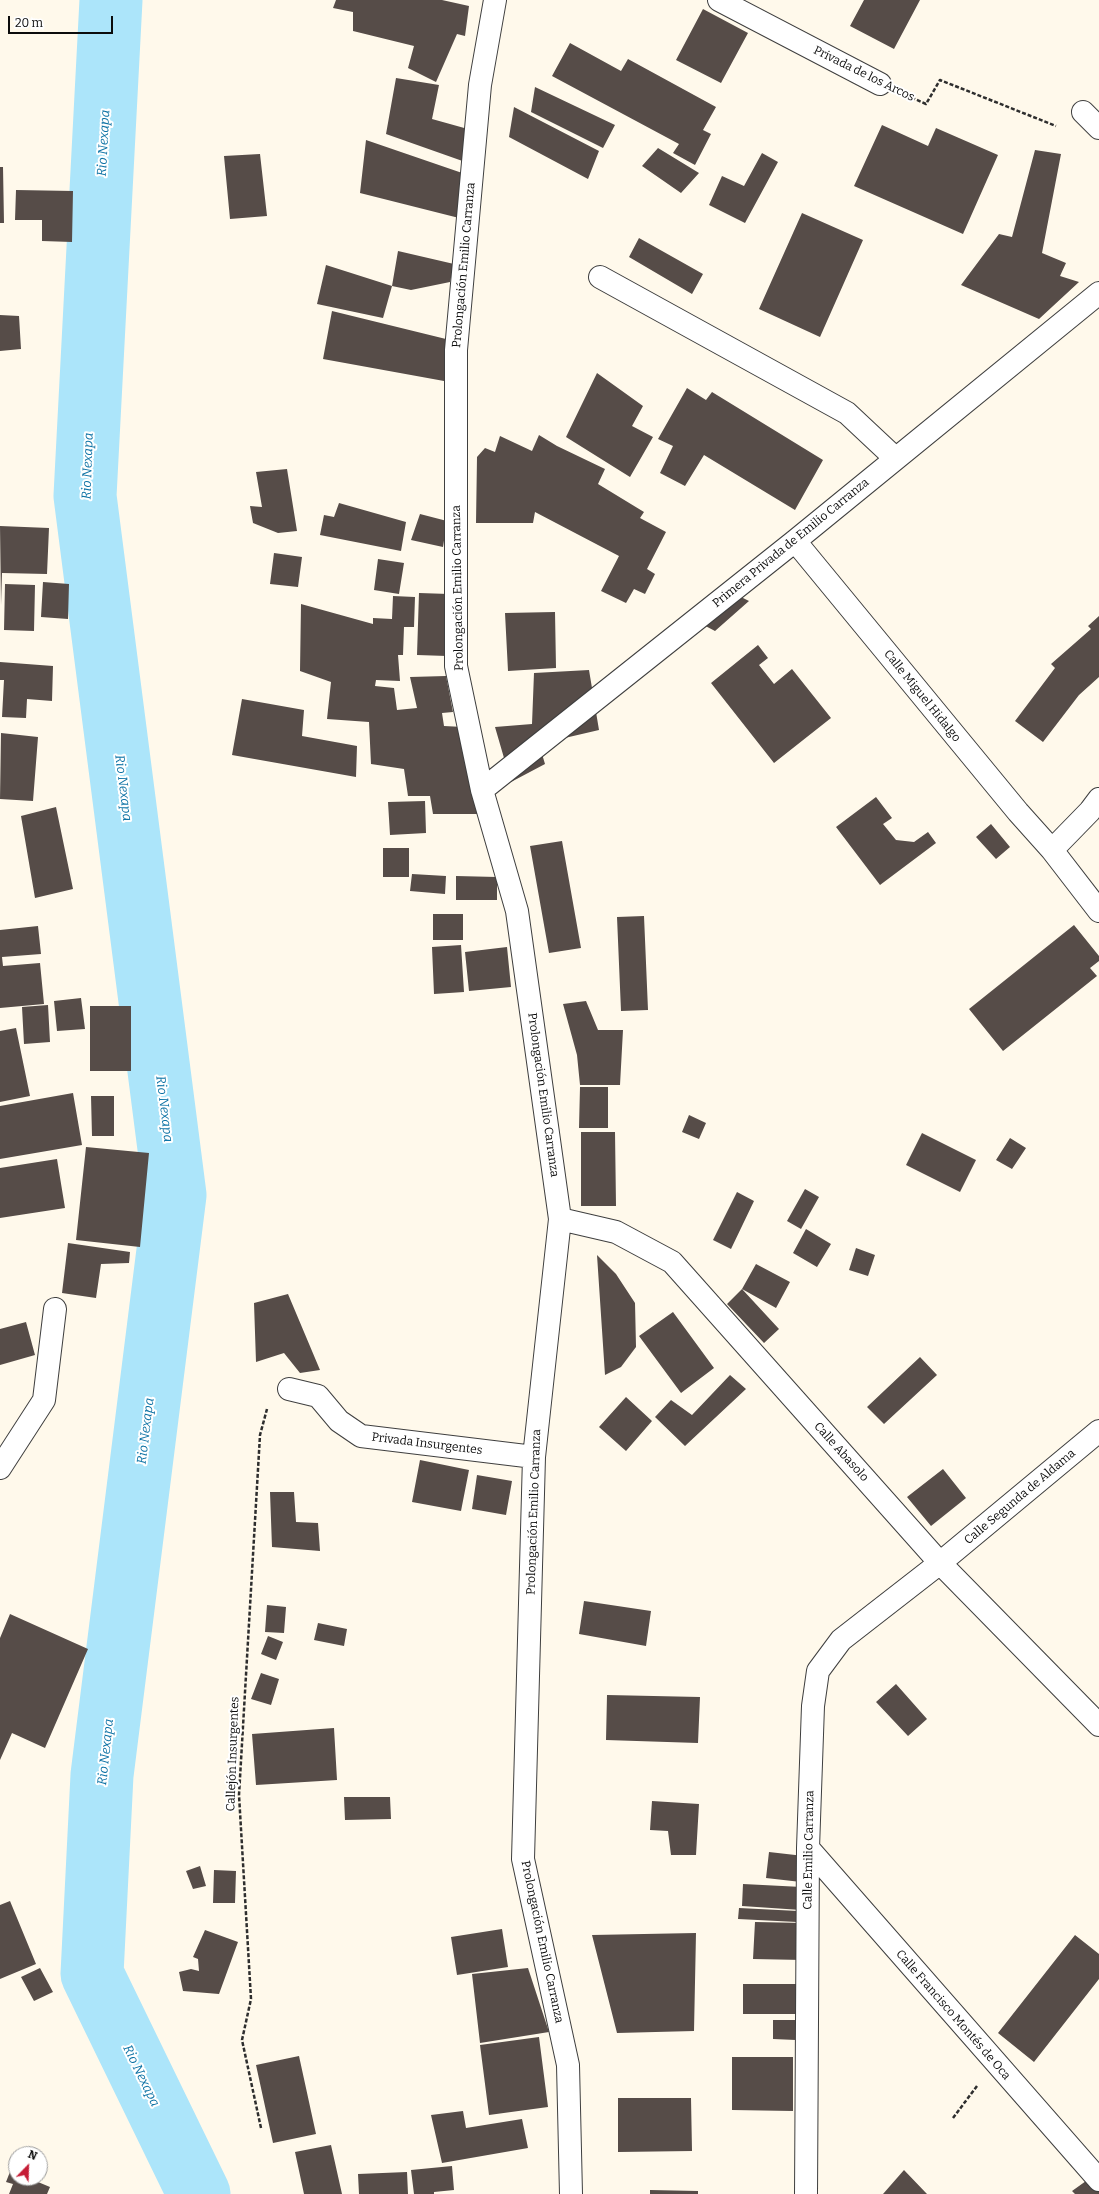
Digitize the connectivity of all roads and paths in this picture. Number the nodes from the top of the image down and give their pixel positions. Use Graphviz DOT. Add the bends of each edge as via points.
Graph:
graph roads {
  1 [pos="495,0"];
  2 [pos="719,0"];
  3 [pos="880,84"];
  4 [pos="1083,112"];
  5 [pos="1099,128"];
  6 [pos="600,277"];
  7 [pos="1099,293"];
  8 [pos="895,458"];
  9 [pos="795,541"];
  10 [pos="482,790"];
  11 [pos="1099,799"];
  12 [pos="1052,850"];
  13 [pos="1099,911"];
  14 [pos="560,1219"];
  15 [pos="55,1309"];
  16 [pos="288,1389"];
  17 [pos="1099,1431"];
  18 [pos="534,1457"];
  19 [pos="0,1468"];
  20 [pos="940,1563"];
  21 [pos="1099,1725"];
  22 [pos="808,1848"];
  23 [pos="995,2063"];
  24 [pos="953,2118"];
  25 [pos="261,2128"];
  26 [pos="1099,2180"];
  27 [pos="571,2194"];
  28 [pos="806,2194"];
  1 -- 10 [label="street, Prolongación Emilio Carranza" via="480,85 456,350 456,666"];
  2 -- 3 [label="street, Privada de los Arcos"];
  3 -- 4 [label="path, Privada de los Arcos" via="926,104 940,80 1068,130"];
  4 -- 5 [label="street"];
  6 -- 8 [label="street" via="847,413"];
  7 -- 8 [label="street, Primera Privada de Emilio Carranza"];
  8 -- 9 [label="street, Primera Privada de Emilio Carranza"];
  9 -- 10 [label="street, Primera Privada de Emilio Carranza"];
  9 -- 12 [label="street, Calle Miguel Hidalgo"];
  10 -- 14 [label="street, Prolongación Emilio Carranza" via="517,911"];
  11 -- 12 [label="street"];
  12 -- 13 [label="street, Calle Miguel Hidalgo"];
  14 -- 18 [label="street, Prolongación Emilio Carranza"];
  14 -- 20 [label="street, Calle Abasolo" via="616,1232 672,1262"];
  15 -- 19 [label="street" via="44,1400"];
  16 -- 18 [label="street, Privada Insurgentes" via="318,1396 339,1421 361,1436"];
  16 -- 25 [label="path, Callejón Insurgentes" via="268,1403 260,1435 238,1795 251,1998 242,2040"];
  17 -- 20 [label="street, Calle Segunda de Aldama"];
  18 -- 27 [label="street, Prolongación Emilio Carranza" via="523,1859 568,2065"];
  20 -- 21 [label="street, Calle Abasolo"];
  20 -- 22 [label="street, Calle Emilio Carranza" via="841,1640 818,1671 813,1706"];
  22 -- 23 [label="street, Calle Francisco Montés de Oca"];
  22 -- 28 [label="street, Calle Emilio Carranza"];
  23 -- 24 [label="path"];
  23 -- 26 [label="street, Calle Francisco Montés de Oca"];
}
